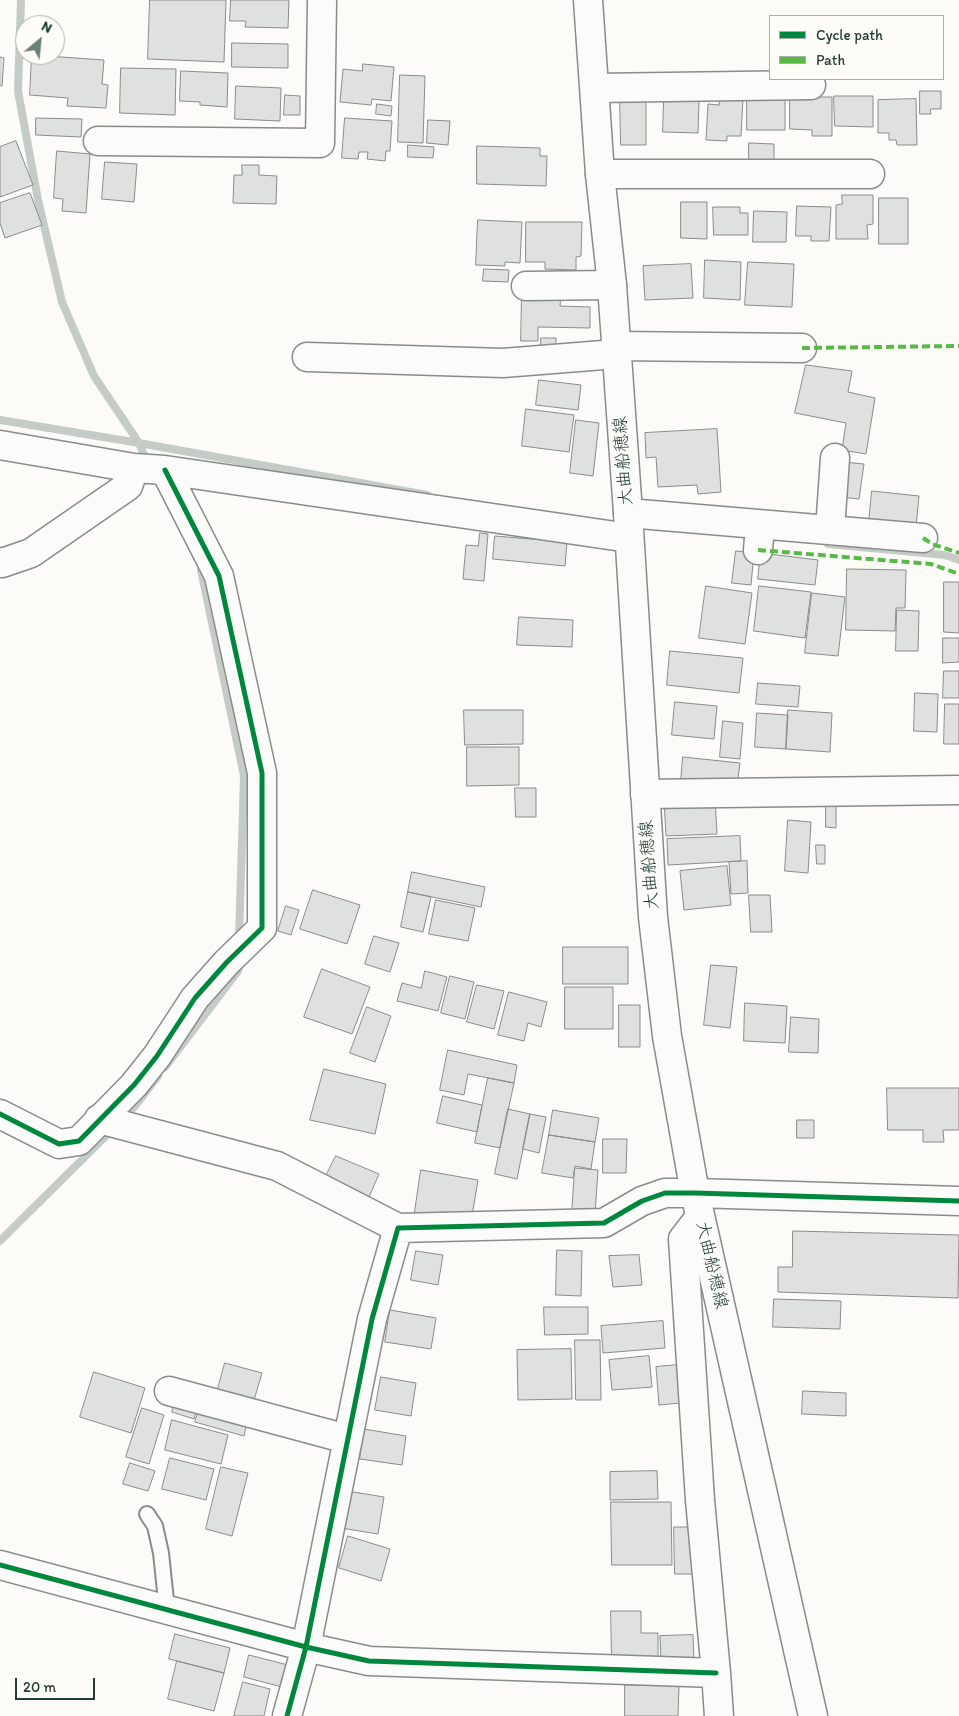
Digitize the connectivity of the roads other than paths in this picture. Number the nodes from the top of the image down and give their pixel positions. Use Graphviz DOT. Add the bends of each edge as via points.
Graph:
graph roads {
  1 [pos="322,0"];
  2 [pos="588,0"];
  3 [pos="812,85"];
  4 [pos="595,88"];
  5 [pos="98,141"];
  6 [pos="600,174"];
  7 [pos="870,174"];
  8 [pos="612,285"];
  9 [pos="526,286"];
  10 [pos="802,348"];
  11 [pos="616,350"];
  12 [pos="307,357"];
  13 [pos="0,445"];
  14 [pos="835,458"];
  15 [pos="134,468"];
  16 [pos="165,470"];
  17 [pos="629,526"];
  18 [pos="830,530"];
  19 [pos="923,538"];
  20 [pos="0,562"];
  21 [pos="959,790"];
  22 [pos="645,794"];
  23 [pos="0,1114"];
  24 [pos="99,1120"];
  25 [pos="959,1201"];
  26 [pos="698,1205"];
  27 [pos="398,1228"];
  28 [pos="169,1391"];
  29 [pos="347,1439"];
  30 [pos="147,1514"];
  31 [pos="0,1565"];
  32 [pos="167,1610"];
  33 [pos="306,1647"];
  34 [pos="716,1673"];
  35 [pos="287,1716"];
  36 [pos="719,1716"];
  37 [pos="813,1716"];
  1 -- 5 [label="street" via="320,143"];
  2 -- 4 [label="street, 大曲船穂線"];
  3 -- 4 [label="street"];
  4 -- 6 [label="street, 大曲船穂線"];
  6 -- 7 [label="street"];
  6 -- 8 [label="street, 大曲船穂線"];
  8 -- 9 [label="street"];
  8 -- 11 [label="street, 大曲船穂線"];
  10 -- 11 [label="street"];
  11 -- 12 [label="street" via="502,363"];
  11 -- 17 [label="street, 大曲船穂線"];
  13 -- 15 [label="street"];
  14 -- 18 [label="street"];
  15 -- 16 [label="street"];
  15 -- 20 [label="street" via="128,486 31,553"];
  16 -- 17 [label="street"];
  16 -- 24 [label="street" via="219,576 262,773 262,928 195,998 157,1056"];
  17 -- 18 [label="street" via="759,538"];
  17 -- 22 [label="street, 大曲船穂線"];
  18 -- 19 [label="street"];
  21 -- 22 [label="street"];
  22 -- 26 [label="street, 大曲船穂線" via="653,917 667,1036"];
  23 -- 24 [label="street" via="59,1144 79,1141"];
  24 -- 27 [label="street" via="277,1166"];
  25 -- 26 [label="street"];
  26 -- 27 [label="street" via="665,1193 642,1201 604,1222"];
  26 -- 34 [label="street" via="682,1239"];
  26 -- 37 [label="street, 大曲船穂線"];
  27 -- 29 [label="street" via="372,1319"];
  28 -- 29 [label="street"];
  29 -- 33 [label="street"];
  30 -- 32 [label="lane" via="155,1526"];
  31 -- 32 [label="street"];
  32 -- 33 [label="street"];
  33 -- 34 [label="street" via="369,1661"];
  33 -- 35 [label="street"];
  34 -- 36 [label="street"];
}
